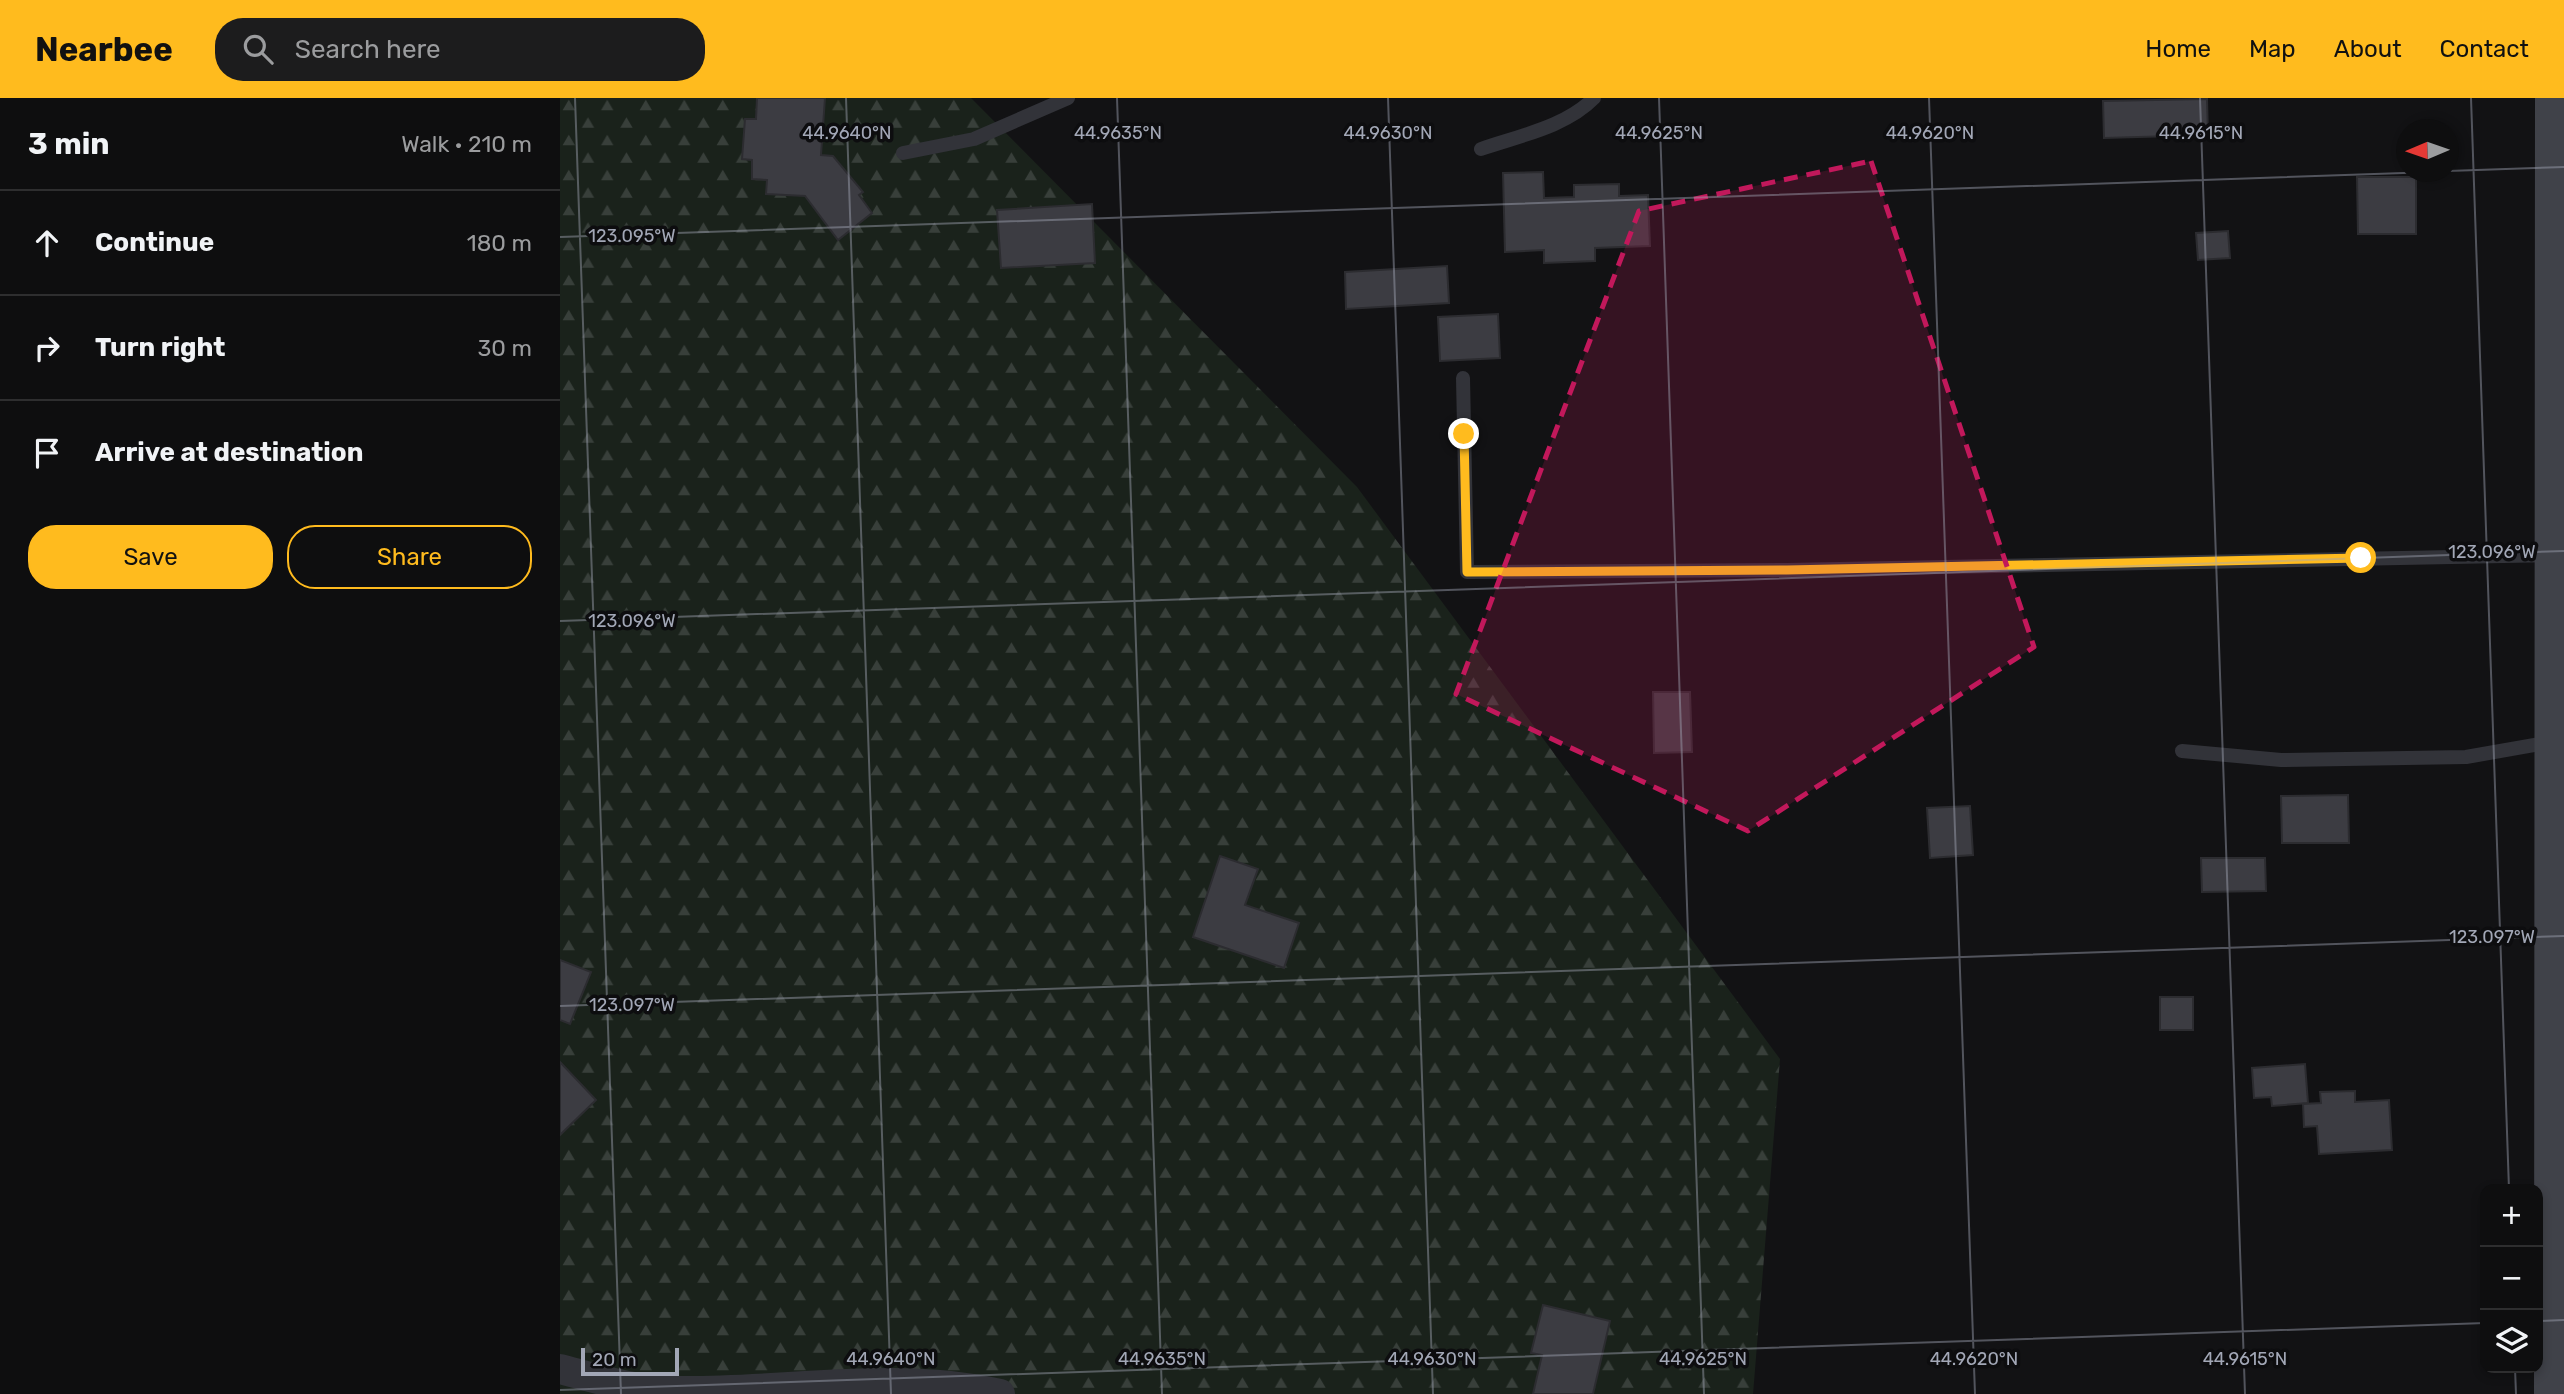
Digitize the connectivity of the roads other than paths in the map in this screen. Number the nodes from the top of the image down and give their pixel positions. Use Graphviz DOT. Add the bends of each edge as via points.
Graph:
graph roads {
  1 [pos="1069,98"];
  2 [pos="1594,98"];
  3 [pos="2554,98"];
  4 [pos="1480,149"];
  5 [pos="903,153"];
  6 [pos="1462,378"];
  7 [pos="2553,555"];
  8 [pos="2553,742"];
  9 [pos="2182,751"];
  10 [pos="2558,876"];
  11 [pos="560,1369"];
  12 [pos="1000,1394"];
  13 [pos="2553,1394"];
  1 -- 5 [label="lane" via="974,139"];
  2 -- 4 [label="lane" via="1551,125"];
  3 -- 7 [label="street"];
  6 -- 7 [label="lane" via="1467,572"];
  7 -- 8 [label="street"];
  8 -- 9 [label="lane" via="2466,757 2281,761"];
  8 -- 10 [label="street"];
  10 -- 13 [label="street"];
  11 -- 12 [label="street" via="632,1388 674,1391 882,1381"];
}
